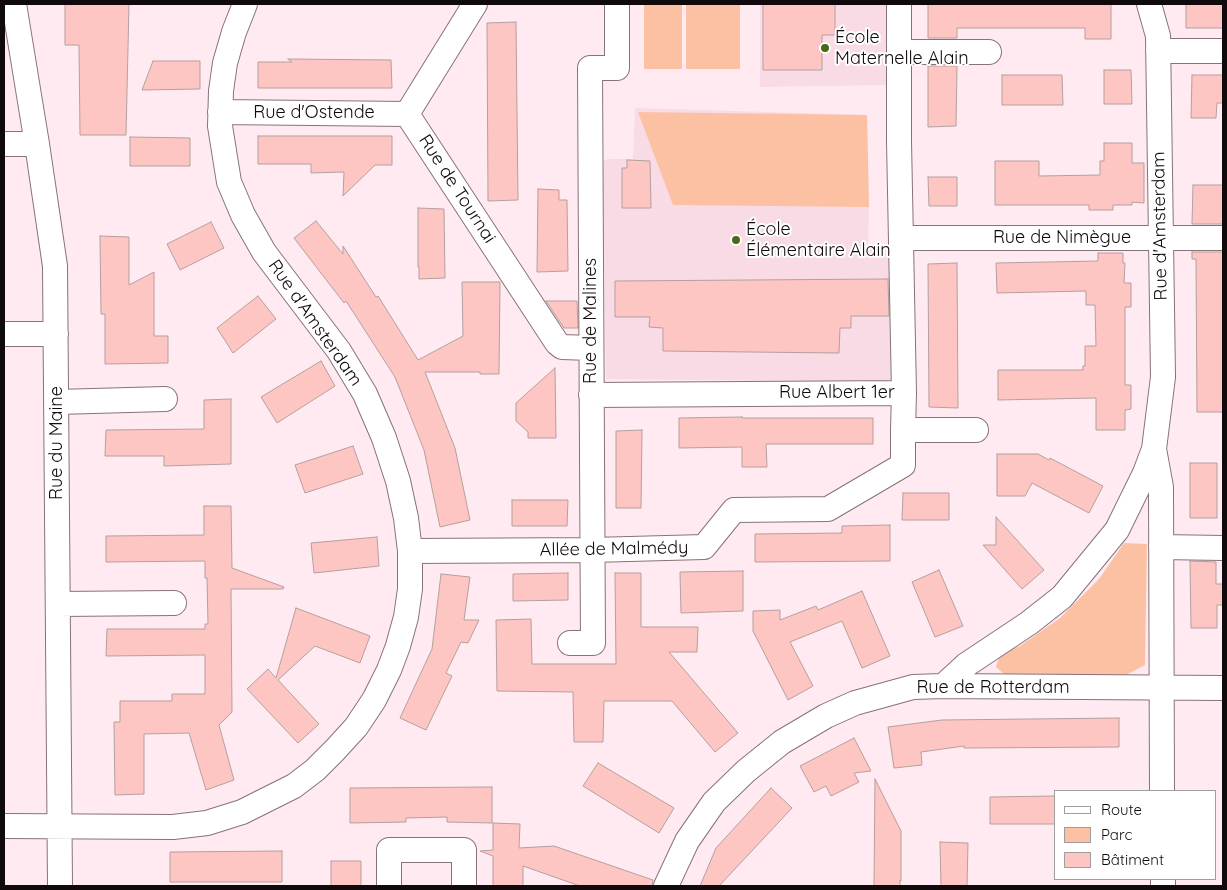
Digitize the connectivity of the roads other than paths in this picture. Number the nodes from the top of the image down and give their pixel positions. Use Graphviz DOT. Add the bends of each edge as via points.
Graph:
graph roads {
  1 [pos="14,4"];
  2 [pos="245,4"];
  3 [pos="475,4"];
  4 [pos="617,4"];
  5 [pos="899,4"];
  6 [pos="1149,4"];
  7 [pos="1158,51"];
  8 [pos="1223,51"];
  9 [pos="899,52"];
  10 [pos="988,52"];
  11 [pos="220,112"];
  12 [pos="407,114"];
  13 [pos="4,144"];
  14 [pos="38,144"];
  15 [pos="901,238"];
  16 [pos="1160,238"];
  17 [pos="1223,238"];
  18 [pos="4,334"];
  19 [pos="56,334"];
  20 [pos="591,348"];
  21 [pos="904,393"];
  22 [pos="591,395"];
  23 [pos="165,398"];
  24 [pos="57,402"];
  25 [pos="903,430"];
  26 [pos="976,430"];
  27 [pos="1154,449"];
  28 [pos="1161,547"];
  29 [pos="1223,548"];
  30 [pos="592,550"];
  31 [pos="410,551"];
  32 [pos="174,603"];
  33 [pos="58,604"];
  34 [pos="570,643"];
  35 [pos="943,686"];
  36 [pos="1162,688"];
  37 [pos="1223,688"];
  38 [pos="1162,790"];
  39 [pos="4,826"];
  40 [pos="59,827"];
  41 [pos="60,886"];
  42 [pos="389,886"];
  43 [pos="464,886"];
  44 [pos="666,886"];
  1 -- 14 [label="street, Rue du Maine"];
  2 -- 11 [label="street, Rue d'Amsterdam" via="225,63"];
  3 -- 12 [label="street"];
  4 -- 20 [label="street, Rue de Malines" via="617,68 590,68"];
  5 -- 9 [label="street, Rue Albert 1er"];
  6 -- 7 [label="street, Rue d'Amsterdam" via="1158,36"];
  7 -- 8 [label="street"];
  7 -- 16 [label="street, Rue d'Amsterdam"];
  9 -- 10 [label="street"];
  9 -- 15 [label="street, Rue Albert 1er"];
  11 -- 12 [label="street, Rue d'Ostende"];
  11 -- 31 [label="street, Rue d'Amsterdam" via="229,182 243,215 264,252 339,351 384,438 398,481"];
  12 -- 20 [label="street, Rue de Tournai" via="557,343 562,347"];
  13 -- 14 [label="street"];
  14 -- 19 [label="street, Rue du Maine" via="55,266"];
  15 -- 16 [label="street, Rue de Nimègue"];
  15 -- 21 [label="street, Rue Albert 1er"];
  16 -- 17 [label="street, Rue de Nimègue"];
  16 -- 27 [label="street, Rue d'Amsterdam" via="1163,376"];
  18 -- 19 [label="street"];
  19 -- 24 [label="street, Rue du Maine"];
  20 -- 22 [label="street, Rue de Malines"];
  21 -- 22 [label="street, Rue Albert 1er"];
  21 -- 25 [label="street, Allée de Malmédy"];
  22 -- 30 [label="street, Rue de Malines"];
  23 -- 24 [label="street"];
  24 -- 33 [label="street, Rue du Maine"];
  25 -- 26 [label="street"];
  25 -- 30 [label="street, Allée de Malmédy" via="902,465 828,509 734,510 704,547"];
  27 -- 28 [label="street, Rue d'Amsterdam" via="1161,486"];
  27 -- 35 [label="street, Rue d'Amsterdam" via="1116,530 1062,597 966,665"];
  28 -- 29 [label="street"];
  28 -- 36 [label="street, Rue d'Amsterdam"];
  30 -- 31 [label="street, Allée de Malmédy"];
  30 -- 34 [label="street, Rue de Malines" via="593,643"];
  31 -- 40 [label="street, Rue d'Amsterdam" via="406,617 389,670 356,727 315,770 294,786 242,812 207,823 173,827"];
  32 -- 33 [label="street"];
  33 -- 40 [label="street, Rue du Maine"];
  35 -- 36 [label="street, Rue de Rotterdam"];
  35 -- 44 [label="street, Rue de Rotterdam" via="912,687 855,703 782,742 714,802 687,841"];
  36 -- 37 [label="street, Rue de Rotterdam"];
  36 -- 38 [label="street, Rue d'Amsterdam"];
  39 -- 40 [label="street, Rue d'Amsterdam"];
  40 -- 41 [label="street, Rue du Maine"];
  42 -- 43 [label="street" via="389,850 464,850"];
}
